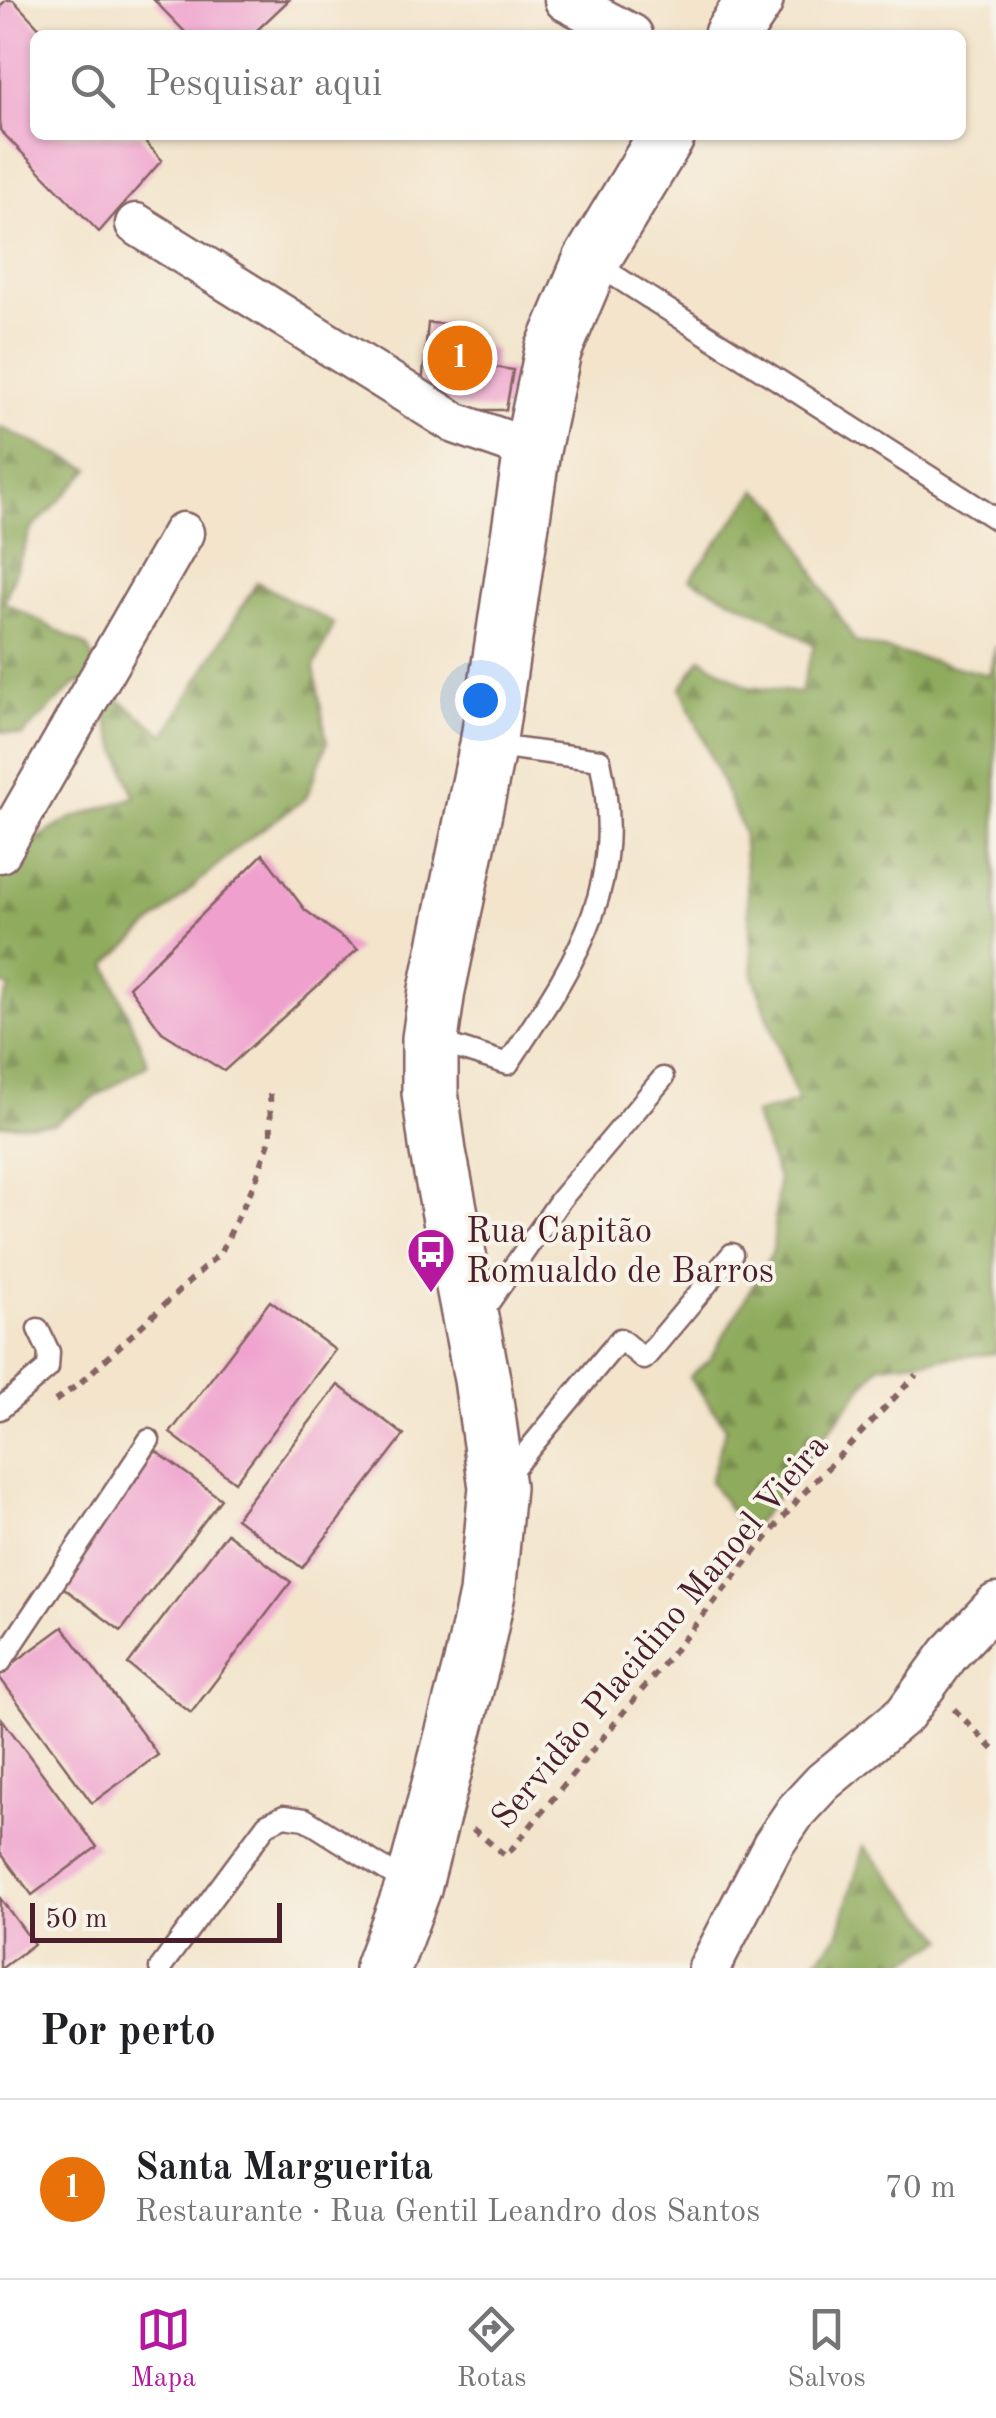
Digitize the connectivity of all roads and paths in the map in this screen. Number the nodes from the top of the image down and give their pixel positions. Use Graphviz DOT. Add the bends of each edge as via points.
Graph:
graph roads {
  1 [pos="565,0"];
  2 [pos="755,0"];
  3 [pos="622,30"];
  4 [pos="735,30"];
  5 [pos="663,140"];
  6 [pos="136,224"];
  7 [pos="591,260"];
  8 [pos="532,450"];
  9 [pos="996,519"];
  10 [pos="183,533"];
  11 [pos="488,745"];
  12 [pos="0,852"];
  13 [pos="430,1039"];
  14 [pos="663,1078"];
  15 [pos="270,1090"];
  16 [pos="732,1254"];
  17 [pos="472,1327"];
  18 [pos="38,1329"];
  19 [pos="916,1375"];
  20 [pos="48,1406"];
  21 [pos="0,1409"];
  22 [pos="149,1440"];
  23 [pos="498,1487"];
  24 [pos="996,1604"];
  25 [pos="0,1663"];
  26 [pos="928,1683"];
  27 [pos="996,1752"];
  28 [pos="436,1800"];
  29 [pos="414,1888"];
  30 [pos="160,1968"];
  31 [pos="383,1968"];
  32 [pos="709,1968"];
  1 -- 3 [label="street"];
  2 -- 4 [label="main road"];
  5 -- 7 [label="main road"];
  6 -- 8 [label="street" via="455,424"];
  7 -- 8 [label="main road" via="553,352"];
  7 -- 9 [label="lane"];
  8 -- 11 [label="main road"];
  10 -- 12 [label="street"];
  11 -- 13 [label="main road"];
  11 -- 13 [label="lane" via="600,760 610,834 604,875 589,930 568,972 508,1064"];
  13 -- 17 [label="main road" via="438,1152"];
  14 -- 17 [label="lane" via="561,1199"];
  15 -- 20 [label="path" via="271,1136 220,1252"];
  16 -- 23 [label="lane" via="644,1360 620,1339"];
  17 -- 23 [label="main road"];
  18 -- 21 [label="lane" via="48,1368"];
  19 -- 28 [label="path, Servidão Placidino Manoel Vieira" via="800,1497 506,1856"];
  22 -- 25 [label="lane"];
  23 -- 28 [label="main road" via="486,1594"];
  24 -- 26 [label="street"];
  26 -- 27 [label="path"];
  26 -- 32 [label="street" via="905,1714 796,1811"];
  28 -- 29 [label="main road"];
  29 -- 30 [label="lane" via="304,1819 284,1816 267,1824"];
  29 -- 31 [label="main road"];
}
